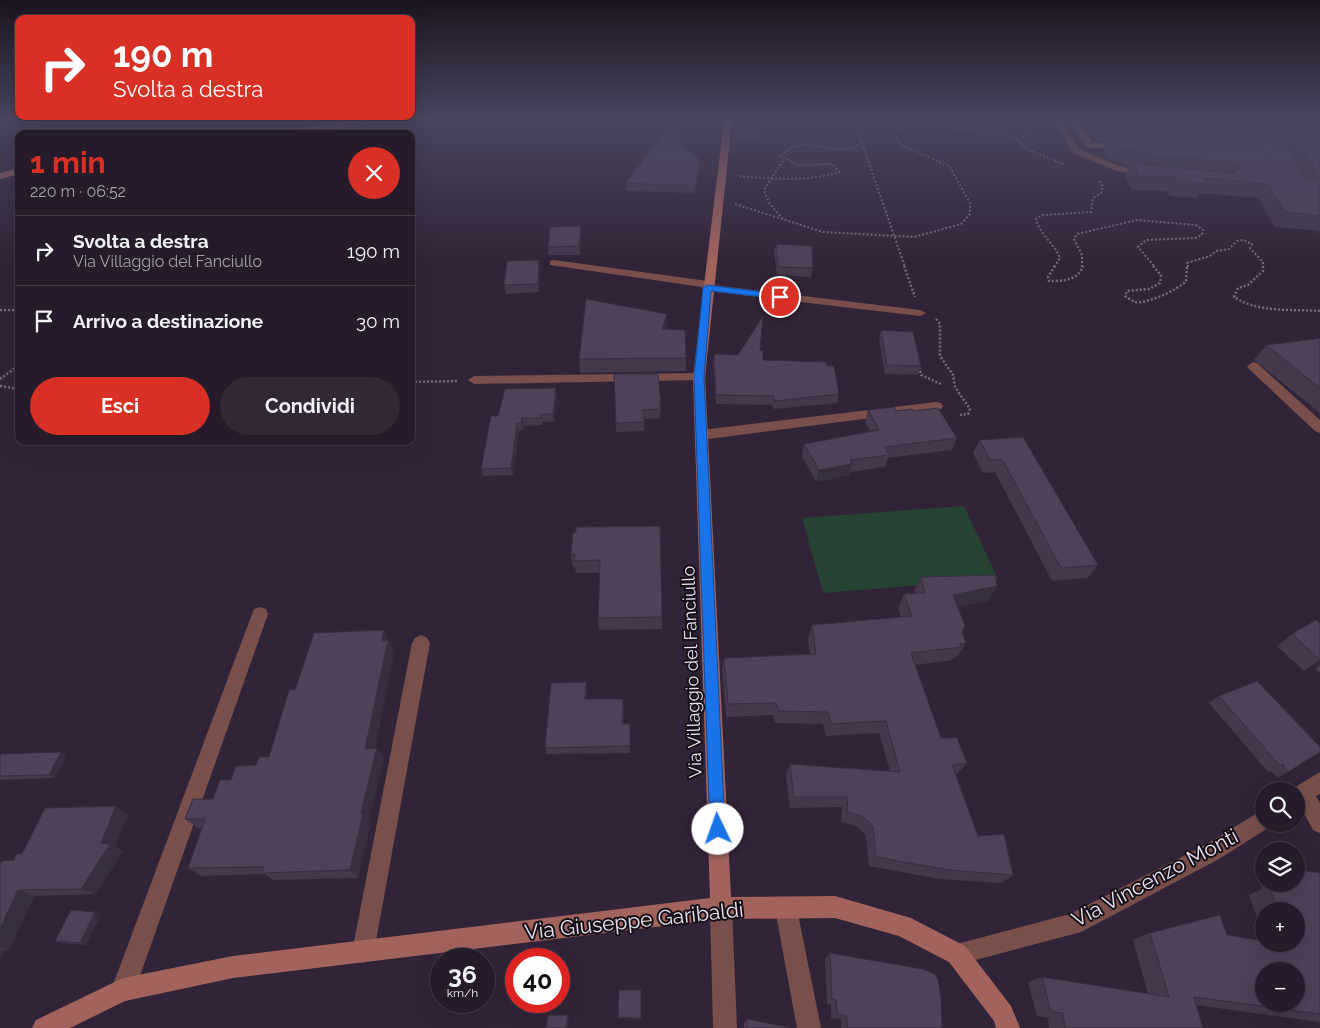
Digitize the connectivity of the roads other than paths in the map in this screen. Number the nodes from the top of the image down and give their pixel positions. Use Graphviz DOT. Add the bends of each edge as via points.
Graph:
graph roads {
  1 [pos="723,168"];
  2 [pos="1117,168"];
  3 [pos="15,172"];
  4 [pos="0,176"];
  5 [pos="1162,176"];
  6 [pos="554,263"];
  7 [pos="708,286"];
  8 [pos="920,313"];
  9 [pos="1253,366"];
  10 [pos="699,377"];
  11 [pos="474,380"];
  12 [pos="936,406"];
  13 [pos="1320,428"];
  14 [pos="701,435"];
  15 [pos="260,614"];
  16 [pos="421,643"];
  17 [pos="1307,791"];
  18 [pos="1320,823"];
  19 [pos="1255,825"];
  20 [pos="721,908"];
  21 [pos="786,909"];
  22 [pos="363,952"];
  23 [pos="957,954"];
  24 [pos="123,990"];
  25 [pos="1003,1023"];
  26 [pos="44,1028"];
  27 [pos="725,1028"];
  28 [pos="809,1028"];
  1 -- 7 [label="street, Via Villaggio del Fanciullo"];
  2 -- 5 [label="street"];
  3 -- 4 [label="street"];
  6 -- 7 [label="street"];
  7 -- 8 [label="street"];
  7 -- 10 [label="street, Via Villaggio del Fanciullo"];
  9 -- 13 [label="street"];
  10 -- 11 [label="street"];
  10 -- 14 [label="street, Via Villaggio del Fanciullo"];
  12 -- 14 [label="street"];
  14 -- 20 [label="street, Via Villaggio del Fanciullo"];
  15 -- 24 [label="street"];
  16 -- 22 [label="street"];
  17 -- 18 [label="street"];
  19 -- 23 [label="street, Via Vincenzo Monti" via="1212,852 1073,924"];
  20 -- 21 [label="street, Via Giuseppe Garibaldi"];
  20 -- 22 [label="street, Via Giuseppe Garibaldi"];
  20 -- 27 [label="street"];
  21 -- 23 [label="street, Via Giuseppe Garibaldi" via="835,907 903,926"];
  21 -- 28 [label="street"];
  22 -- 24 [label="street, Via Giuseppe Garibaldi" via="233,967"];
  23 -- 25 [label="street, Via Giuseppe Garibaldi"];
  24 -- 26 [label="street, Via Giuseppe Garibaldi"];
}
